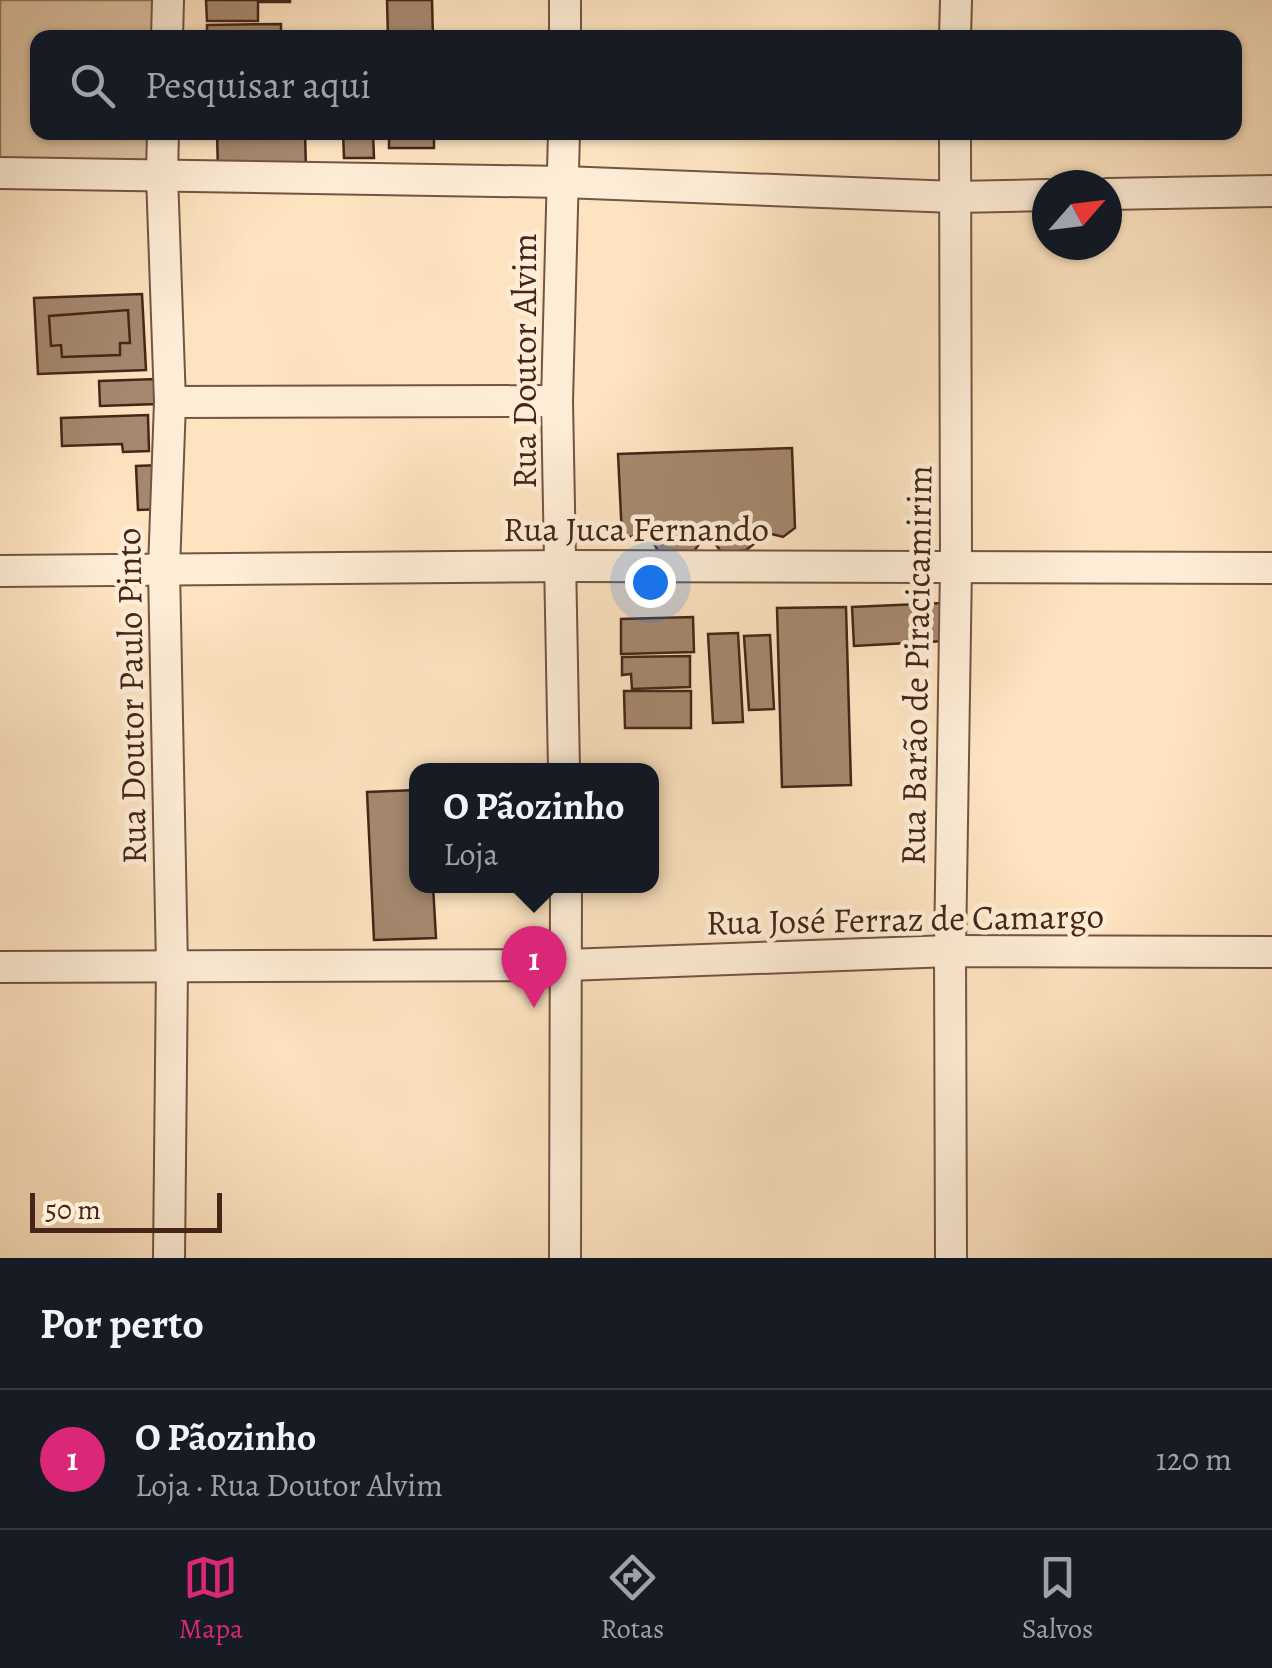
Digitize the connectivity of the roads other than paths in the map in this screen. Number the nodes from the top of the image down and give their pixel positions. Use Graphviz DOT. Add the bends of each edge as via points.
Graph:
graph roads {
  1 [pos="168,0"];
  2 [pos="565,0"];
  3 [pos="956,0"];
  4 [pos="167,30"];
  5 [pos="565,30"];
  6 [pos="956,30"];
  7 [pos="163,140"];
  8 [pos="564,140"];
  9 [pos="955,140"];
  10 [pos="0,173"];
  11 [pos="162,175"];
  12 [pos="563,182"];
  13 [pos="1272,190"];
  14 [pos="1122,194"];
  15 [pos="1032,195"];
  16 [pos="955,197"];
  17 [pos="557,401"];
  18 [pos="170,402"];
  19 [pos="562,566"];
  20 [pos="956,566"];
  21 [pos="1272,568"];
  22 [pos="164,569"];
  23 [pos="0,571"];
  24 [pos="564,763"];
  25 [pos="566,893"];
  26 [pos="950,952"];
  27 [pos="1272,952"];
  28 [pos="567,965"];
  29 [pos="0,966"];
  30 [pos="172,966"];
  31 [pos="169,1258"];
  32 [pos="565,1258"];
  33 [pos="951,1258"];
  1 -- 4 [label="street"];
  2 -- 5 [label="street"];
  3 -- 6 [label="street"];
  7 -- 11 [label="street, Rua Doutor Paulo Pinto"];
  8 -- 12 [label="street, Rua Doutor Alvim"];
  9 -- 16 [label="street, Rua Barão de Piracicamirim"];
  10 -- 11 [label="street"];
  11 -- 12 [label="street"];
  11 -- 18 [label="street, Rua Doutor Paulo Pinto"];
  12 -- 16 [label="street"];
  12 -- 17 [label="street, Rua Doutor Alvim"];
  13 -- 14 [label="street"];
  15 -- 16 [label="street"];
  16 -- 20 [label="street, Rua Barão de Piracicamirim"];
  17 -- 18 [label="street"];
  17 -- 19 [label="street, Rua Doutor Alvim"];
  18 -- 22 [label="street, Rua Doutor Paulo Pinto"];
  19 -- 20 [label="street, Rua Juca Fernando"];
  19 -- 22 [label="street, Rua Juca Fernando"];
  19 -- 24 [label="street, Rua Doutor Alvim"];
  20 -- 21 [label="street, Rua Juca Fernando"];
  20 -- 26 [label="street, Rua Barão de Piracicamirim"];
  22 -- 23 [label="street, Rua Juca Fernando"];
  22 -- 30 [label="street, Rua Doutor Paulo Pinto"];
  25 -- 28 [label="street"];
  26 -- 27 [label="street, Rua José Ferraz de Camargo"];
  26 -- 28 [label="street, Rua José Ferraz de Camargo"];
  26 -- 33 [label="street, Rua Barão de Piracicamirim"];
  28 -- 30 [label="street, Rua José Ferraz de Camargo"];
  28 -- 32 [label="street"];
  29 -- 30 [label="street, Rua José Ferraz de Camargo"];
  30 -- 31 [label="street, Rua Doutor Paulo Pinto"];
}
